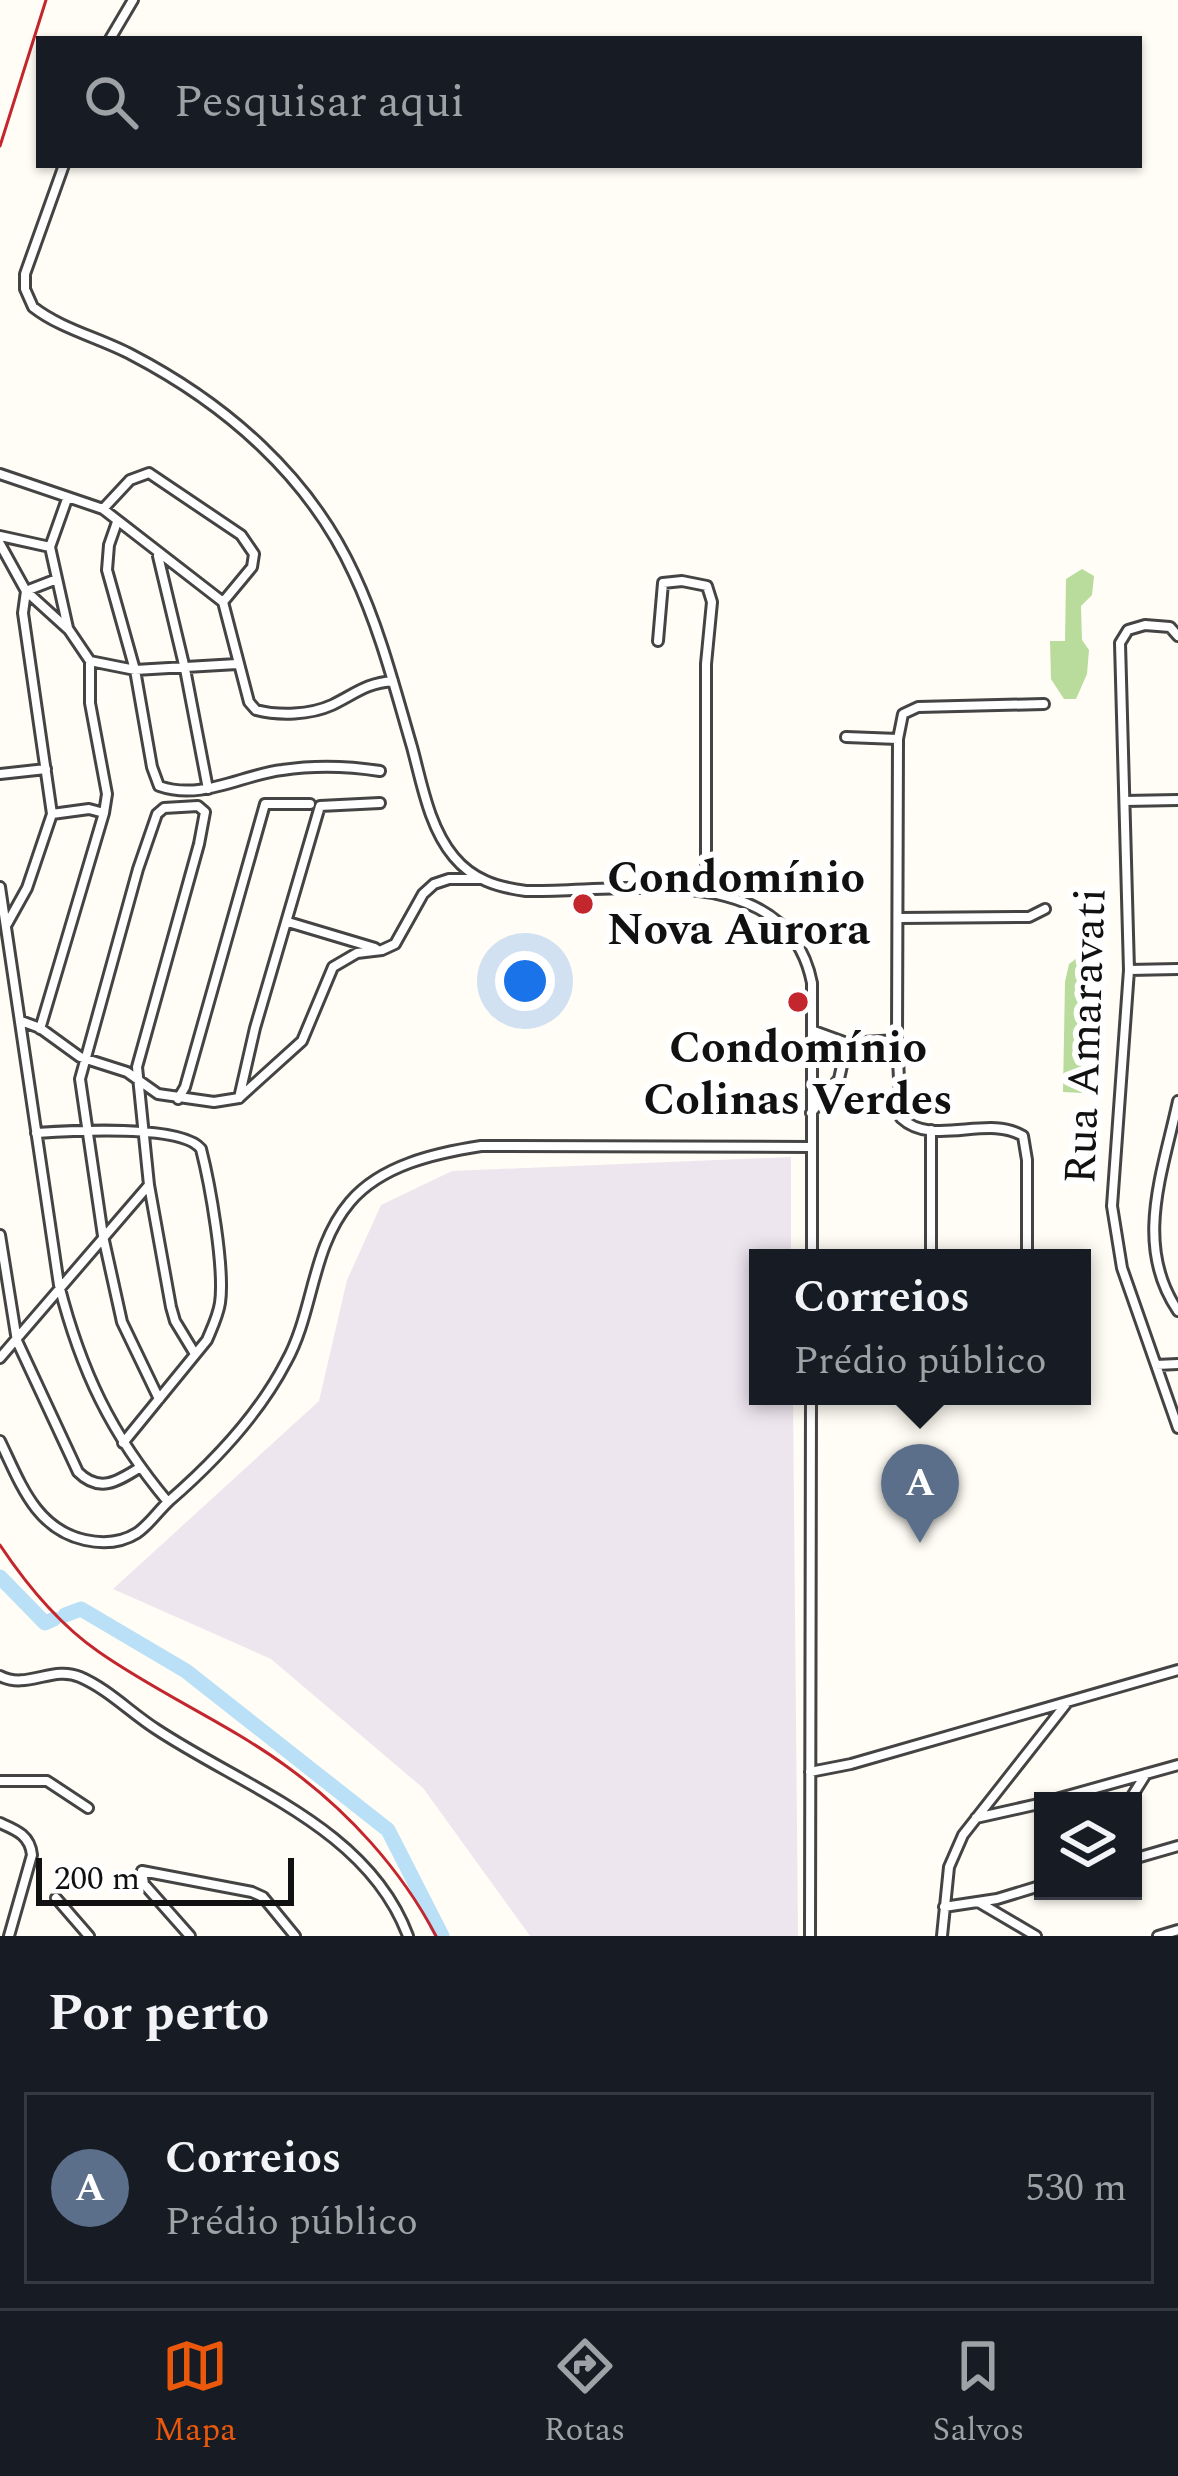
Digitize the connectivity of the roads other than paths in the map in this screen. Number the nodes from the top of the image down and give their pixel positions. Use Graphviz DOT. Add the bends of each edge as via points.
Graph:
graph roads {
  1 [pos="133,0"];
  2 [pos="112,36"];
  3 [pos="63,168"];
  4 [pos="0,474"];
  5 [pos="68,498"];
  6 [pos="103,509"];
  7 [pos="117,522"];
  8 [pos="0,540"];
  9 [pos="50,547"];
  10 [pos="157,554"];
  11 [pos="56,579"];
  12 [pos="26,591"];
  13 [pos="223,602"];
  14 [pos="69,630"];
  15 [pos="1178,636"];
  16 [pos="658,641"];
  17 [pos="90,661"];
  18 [pos="237,664"];
  19 [pos="185,669"];
  20 [pos="135,670"];
  21 [pos="393,681"];
  22 [pos="1044,704"];
  23 [pos="846,737"];
  24 [pos="898,739"];
  25 [pos="46,770"];
  26 [pos="380,771"];
  27 [pos="0,774"];
  28 [pos="208,789"];
  29 [pos="1178,800"];
  30 [pos="1125,801"];
  31 [pos="380,803"];
  32 [pos="310,804"];
  33 [pos="104,813"];
  34 [pos="52,814"];
  35 [pos="480,880"];
  36 [pos="0,887"];
  37 [pos="706,890"];
  38 [pos="1046,909"];
  39 [pos="900,918"];
  40 [pos="288,922"];
  41 [pos="7,925"];
  42 [pos="382,950"];
  43 [pos="1178,969"];
  44 [pos="1129,970"];
  45 [pos="20,1021"];
  46 [pos="40,1029"];
  47 [pos="814,1030"];
  48 [pos="897,1040"];
  49 [pos="847,1048"];
  50 [pos="898,1052"];
  51 [pos="84,1058"];
  52 [pos="137,1081"];
  53 [pos="239,1098"];
  54 [pos="178,1099"];
  55 [pos="1178,1101"];
  56 [pos="812,1113"];
  57 [pos="931,1130"];
  58 [pos="87,1131"];
  59 [pos="36,1132"];
  60 [pos="142,1133"];
  61 [pos="812,1147"];
  62 [pos="149,1185"];
  63 [pos="0,1235"];
  64 [pos="103,1236"];
  65 [pos="812,1249"];
  66 [pos="931,1249"];
  67 [pos="1027,1249"];
  68 [pos="59,1285"];
  69 [pos="1178,1311"];
  70 [pos="17,1341"];
  71 [pos="195,1354"];
  72 [pos="0,1358"];
  73 [pos="1178,1364"];
  74 [pos="1156,1365"];
  75 [pos="159,1399"];
  76 [pos="811,1405"];
  77 [pos="1178,1426"];
  78 [pos="0,1441"];
  79 [pos="123,1443"];
  80 [pos="140,1468"];
  81 [pos="168,1502"];
  82 [pos="1178,1670"];
  83 [pos="0,1676"];
  84 [pos="1066,1702"];
  85 [pos="1178,1765"];
  86 [pos="810,1772"];
  87 [pos="1146,1774"];
  88 [pos="0,1781"];
  89 [pos="1082,1792"];
  90 [pos="1135,1792"];
  91 [pos="1034,1805"];
  92 [pos="88,1808"];
  93 [pos="975,1818"];
  94 [pos="0,1823"];
  95 [pos="1178,1846"];
  96 [pos="1142,1856"];
  97 [pos="1034,1887"];
  98 [pos="56,1898"];
  99 [pos="978,1902"];
  100 [pos="944,1907"];
  101 [pos="1178,1930"];
  102 [pos="8,1936"];
  103 [pos="89,1936"];
  104 [pos="190,1936"];
  105 [pos="295,1936"];
  106 [pos="408,1936"];
  107 [pos="810,1936"];
  108 [pos="942,1936"];
  109 [pos="1036,1936"];
  110 [pos="1158,1936"];
  1 -- 2 [label="street"];
  3 -- 21 [label="street" via="26,274 33,307 192,387 275,459 317,508 354,573"];
  4 -- 5 [label="street"];
  5 -- 6 [label="street"];
  5 -- 9 [label="street"];
  6 -- 7 [label="street"];
  6 -- 13 [label="street" via="130,479 149,473 241,535 254,554 252,567"];
  7 -- 10 [label="street"];
  7 -- 20 [label="street" via="107,570"];
  8 -- 9 [label="street"];
  8 -- 12 [label="street"];
  9 -- 11 [label="street"];
  10 -- 13 [label="street"];
  10 -- 19 [label="street"];
  11 -- 12 [label="street"];
  11 -- 14 [label="street"];
  12 -- 14 [label="street"];
  12 -- 25 [label="street" via="23,628"];
  13 -- 18 [label="street"];
  14 -- 17 [label="street"];
  15 -- 30 [label="street, Rua Amaravati" via="1170,627 1145,625 1123,636"];
  16 -- 37 [label="street" via="663,583 707,586"];
  17 -- 20 [label="street"];
  17 -- 33 [label="street"];
  18 -- 19 [label="street"];
  18 -- 21 [label="street" via="249,702 267,713 304,713"];
  19 -- 20 [label="street"];
  19 -- 28 [label="street"];
  20 -- 28 [label="street" via="155,780 167,789"];
  21 -- 35 [label="street" via="431,817 450,854"];
  22 -- 24 [label="street" via="918,707 903,714"];
  23 -- 24 [label="street"];
  24 -- 39 [label="street"];
  25 -- 27 [label="street"];
  25 -- 34 [label="street"];
  26 -- 28 [label="street" via="286,769"];
  29 -- 30 [label="street"];
  30 -- 44 [label="street, Rua Amaravati"];
  31 -- 40 [label="street" via="320,806"];
  32 -- 54 [label="street" via="265,803"];
  33 -- 34 [label="street"];
  33 -- 46 [label="street"];
  34 -- 41 [label="street"];
  35 -- 37 [label="street" via="526,891"];
  35 -- 42 [label="street" via="434,884 397,942"];
  36 -- 41 [label="street"];
  37 -- 47 [label="street" via="787,926 809,967"];
  38 -- 39 [label="street"];
  39 -- 48 [label="street"];
  40 -- 42 [label="street"];
  40 -- 53 [label="street"];
  41 -- 45 [label="street"];
  42 -- 53 [label="street" via="333,967 302,1041"];
  43 -- 44 [label="street"];
  44 -- 74 [label="street, Rua Amaravati" via="1112,1206 1122,1268"];
  45 -- 46 [label="street"];
  45 -- 59 [label="street"];
  46 -- 51 [label="street"];
  47 -- 49 [label="street"];
  47 -- 56 [label="street"];
  48 -- 49 [label="street"];
  48 -- 50 [label="street"];
  49 -- 50 [label="street"];
  49 -- 56 [label="street" via="832,1091"];
  50 -- 57 [label="street" via="901,1118"];
  51 -- 52 [label="street"];
  51 -- 52 [label="street" via="157,814 202,808"];
  51 -- 58 [label="street"];
  52 -- 54 [label="street"];
  52 -- 60 [label="street"];
  53 -- 54 [label="street"];
  55 -- 69 [label="street" via="1152,1233 1159,1277"];
  56 -- 61 [label="street"];
  57 -- 66 [label="street"];
  57 -- 67 [label="street" via="1019,1132 1027,1150"];
  58 -- 59 [label="street"];
  58 -- 60 [label="street"];
  58 -- 64 [label="street"];
  59 -- 68 [label="street"];
  60 -- 62 [label="street"];
  60 -- 71 [label="street" via="197,1142 203,1159 221,1299"];
  61 -- 65 [label="street"];
  61 -- 81 [label="street" via="481,1146 394,1170 351,1200 338,1220 292,1350 268,1390 195,1481"];
  62 -- 64 [label="street"];
  62 -- 71 [label="street" via="175,1321"];
  63 -- 70 [label="street"];
  64 -- 68 [label="street"];
  64 -- 75 [label="street" via="122,1322"];
  68 -- 70 [label="street"];
  68 -- 79 [label="street" via="80,1360"];
  70 -- 72 [label="street"];
  70 -- 80 [label="street" via="82,1477 99,1485"];
  71 -- 75 [label="street"];
  73 -- 74 [label="street"];
  74 -- 77 [label="street, Rua Amaravati"];
  75 -- 79 [label="street"];
  76 -- 86 [label="street"];
  78 -- 81 [label="street" via="34,1509 77,1539 131,1537"];
  79 -- 80 [label="street"];
  80 -- 81 [label="street"];
  82 -- 84 [label="street"];
  83 -- 106 [label="street" via="86,1679 314,1824 373,1877"];
  84 -- 86 [label="street"];
  84 -- 93 [label="street"];
  85 -- 87 [label="street"];
  86 -- 107 [label="street"];
  87 -- 89 [label="street"];
  87 -- 90 [label="street"];
  88 -- 92 [label="street" via="47,1781"];
  91 -- 93 [label="street"];
  93 -- 100 [label="street" via="949,1867"];
  94 -- 102 [label="street" via="20,1832 32,1855"];
  95 -- 96 [label="street"];
  97 -- 99 [label="street"];
  98 -- 103 [label="street"];
  99 -- 100 [label="street"];
  99 -- 109 [label="street"];
  100 -- 108 [label="street"];
  101 -- 110 [label="street"];
  104 -- 105 [label="street" via="144,1884 145,1871 244,1889 263,1898"];
}
